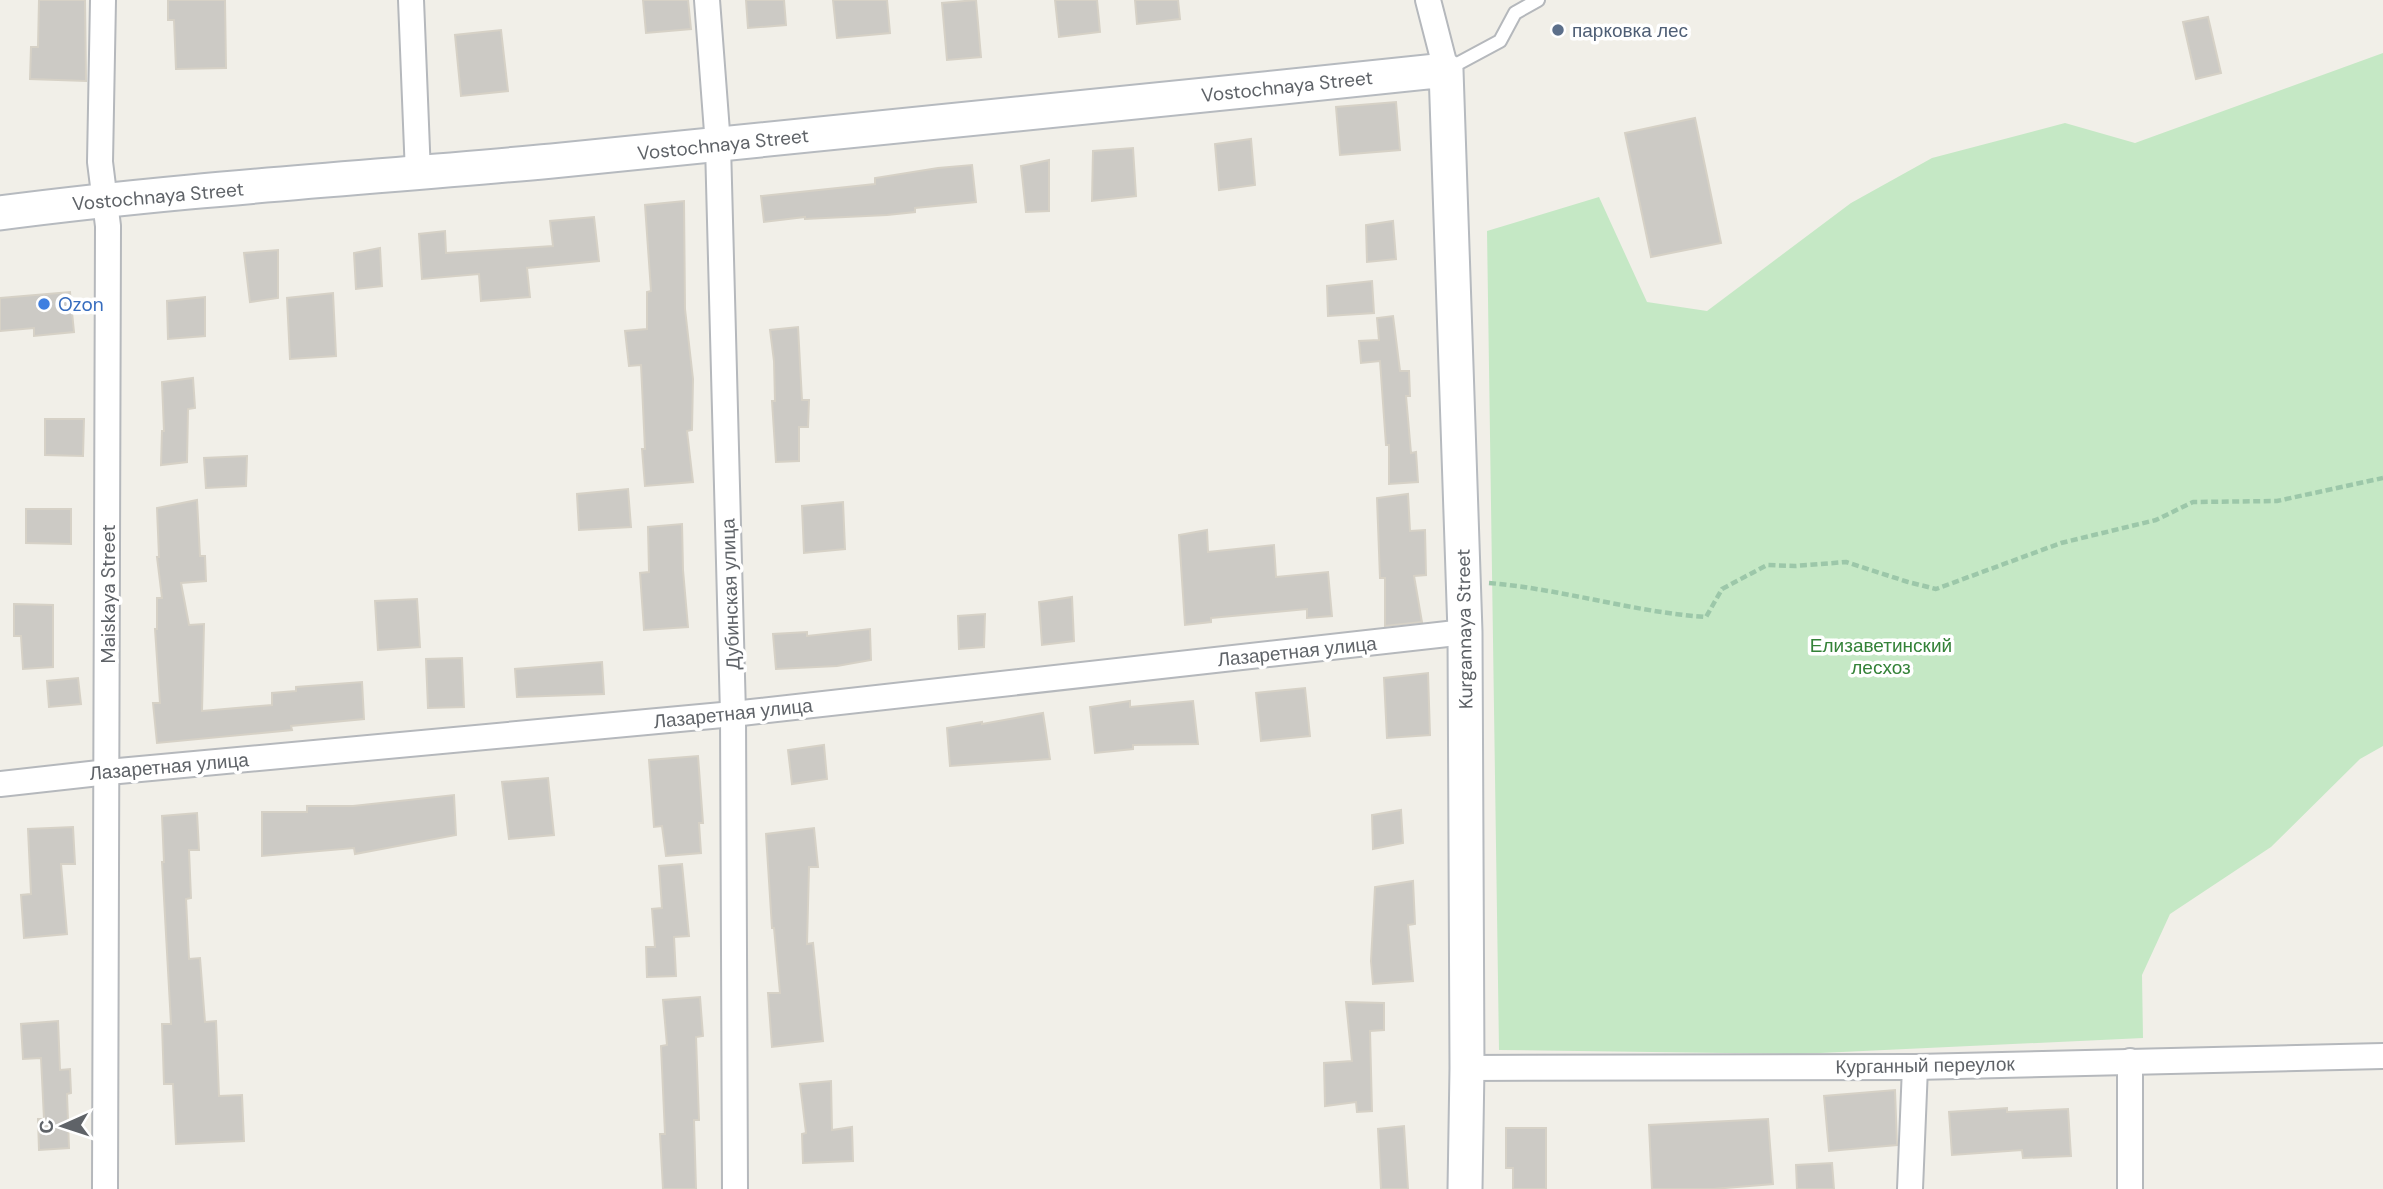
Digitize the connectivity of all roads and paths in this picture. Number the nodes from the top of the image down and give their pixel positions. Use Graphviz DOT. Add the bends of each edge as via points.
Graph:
graph roads {
  1 [pos="103,0"];
  2 [pos="411,0"];
  3 [pos="707,0"];
  4 [pos="1428,0"];
  5 [pos="1538,0"];
  6 [pos="1513,7"];
  7 [pos="1446,70"];
  8 [pos="718,145"];
  9 [pos="418,174"];
  10 [pos="103,200"];
  11 [pos="0,213"];
  12 [pos="2383,478"];
  13 [pos="1464,581"];
  14 [pos="1465,632"];
  15 [pos="733,714"];
  16 [pos="108,772"];
  17 [pos="0,784"];
  18 [pos="2383,1056"];
  19 [pos="2130,1061"];
  20 [pos="1915,1067"];
  21 [pos="1467,1068"];
  22 [pos="105,1189"];
  23 [pos="735,1189"];
  24 [pos="1465,1189"];
  25 [pos="1910,1189"];
  26 [pos="2130,1189"];
  1 -- 10 [label="street, Maiskaya Street"];
  2 -- 9 [label="street"];
  3 -- 8 [label="street, Дубинская улица"];
  4 -- 7 [label="street"];
  5 -- 6 [label="lane"];
  6 -- 7 [label="lane" via="1500,41"];
  7 -- 8 [label="street, Vostochnaya Street"];
  7 -- 13 [label="street, Kurgannaya Street"];
  8 -- 9 [label="street, Vostochnaya Street"];
  8 -- 15 [label="street, Дубинская улица"];
  9 -- 10 [label="street, Vostochnaya Street"];
  10 -- 11 [label="street, Vostochnaya Street"];
  10 -- 16 [label="street, Maiskaya Street" via="108,226"];
  12 -- 13 [label="path" via="2277,501 2193,502 2156,520 2061,543 1936,589 1846,562 1767,565 1722,589 1706,617 1530,586"];
  13 -- 14 [label="street, Kurgannaya Street"];
  14 -- 15 [label="street, Лазаретная улица"];
  14 -- 21 [label="street, Kurgannaya Street"];
  15 -- 16 [label="street, Лазаретная улица"];
  15 -- 23 [label="street, Дубинская улица"];
  16 -- 17 [label="street, Лазаретная улица"];
  16 -- 22 [label="street, Maiskaya Street"];
  18 -- 19 [label="street, Курганный переулок"];
  19 -- 20 [label="street, Курганный переулок"];
  19 -- 26 [label="street"];
  20 -- 21 [label="street, Курганный переулок"];
  20 -- 25 [label="street"];
  21 -- 24 [label="street, Kurgannaya Street"];
}
